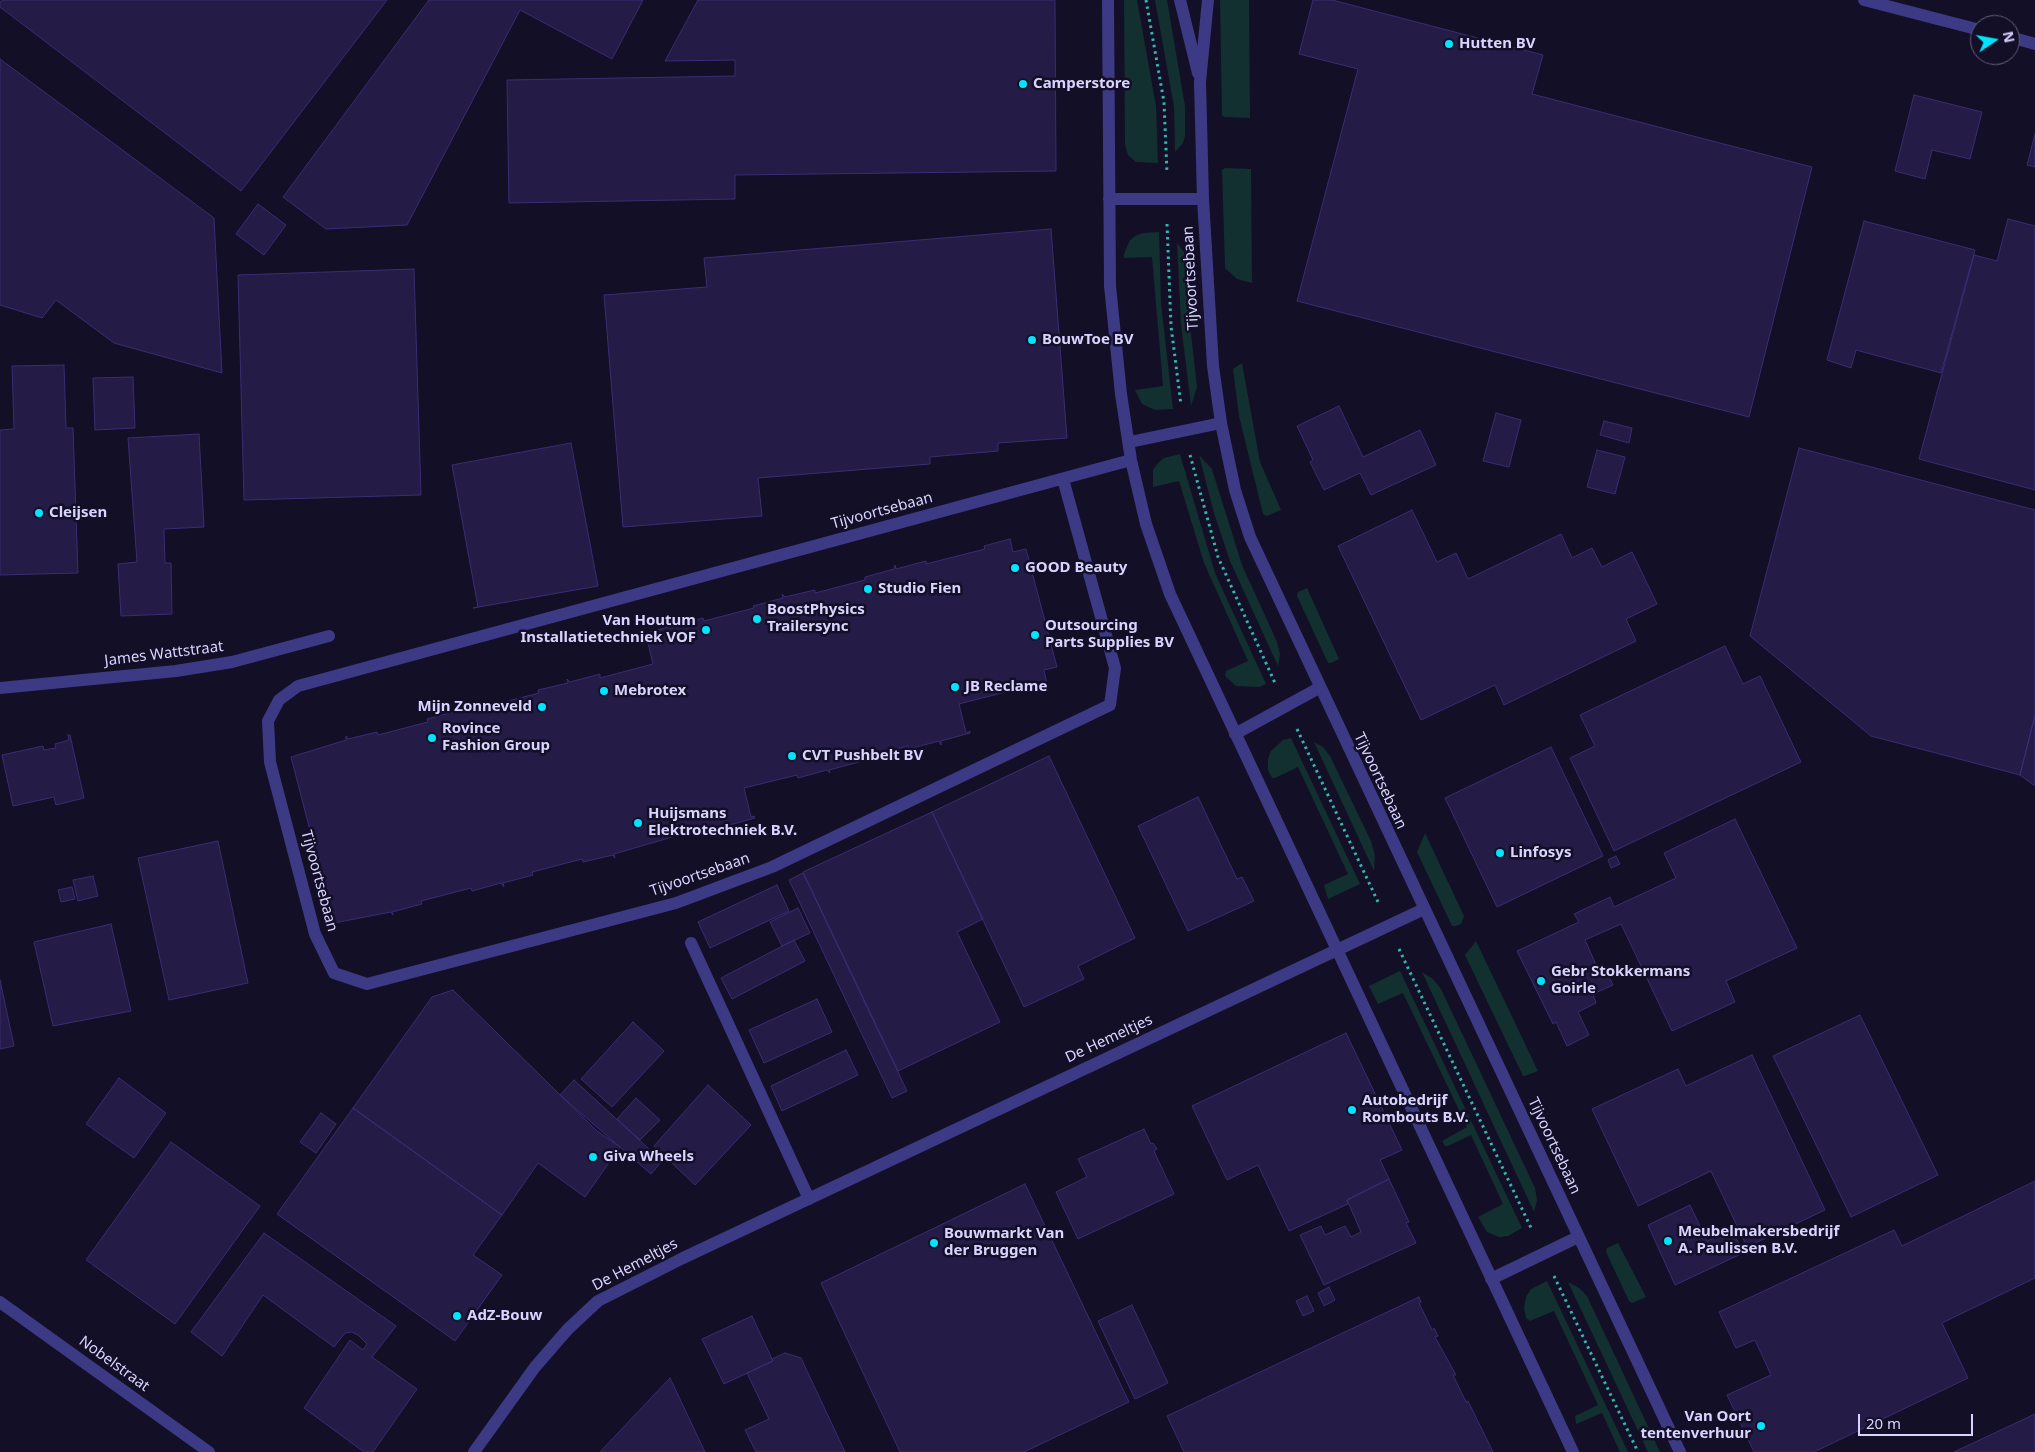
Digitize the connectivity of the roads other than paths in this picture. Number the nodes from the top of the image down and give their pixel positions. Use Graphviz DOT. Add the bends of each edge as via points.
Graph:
graph roads {
  1 [pos="1108,0"];
  2 [pos="1180,0"];
  3 [pos="1208,0"];
  4 [pos="1864,0"];
  5 [pos="1970,27"];
  6 [pos="2020,40"];
  7 [pos="2035,44"];
  8 [pos="1200,82"];
  9 [pos="1109,199"];
  10 [pos="1203,199"];
  11 [pos="1221,424"];
  12 [pos="1130,442"];
  13 [pos="1131,460"];
  14 [pos="1063,479"];
  15 [pos="328,636"];
  16 [pos="0,688"];
  17 [pos="1319,688"];
  18 [pos="1235,734"];
  19 [pos="1424,909"];
  20 [pos="691,943"];
  21 [pos="1335,950"];
  22 [pos="809,1199"];
  23 [pos="1578,1237"];
  24 [pos="1491,1279"];
  25 [pos="0,1302"];
  26 [pos="209,1452"];
  27 [pos="474,1452"];
  28 [pos="1572,1452"];
  29 [pos="1680,1452"];
  1 -- 9 [label="street"];
  2 -- 8 [label="street, Tijvoortsebaan"];
  3 -- 8 [label="street, Tijvoortsebaan"];
  4 -- 5 [label="street"];
  6 -- 7 [label="street"];
  8 -- 10 [label="street, Tijvoortsebaan"];
  9 -- 10 [label="street"];
  9 -- 12 [label="street" via="1110,286 1120,394"];
  10 -- 11 [label="street, Tijvoortsebaan" via="1213,366"];
  11 -- 12 [label="street"];
  11 -- 17 [label="street, Tijvoortsebaan" via="1235,490 1250,537"];
  12 -- 13 [label="street"];
  13 -- 14 [label="street, Tijvoortsebaan"];
  13 -- 18 [label="street" via="1146,524 1170,594"];
  14 -- 14 [label="street, Tijvoortsebaan" via="298,686 279,700 268,721 270,762 315,934 334,973 367,984 676,903 772,867 1110,705 1115,668"];
  15 -- 16 [label="street, James Wattstraat" via="232,662 176,671"];
  17 -- 18 [label="street"];
  17 -- 19 [label="street, Tijvoortsebaan"];
  18 -- 21 [label="street"];
  19 -- 21 [label="street, De Hemeltjes"];
  19 -- 23 [label="street, Tijvoortsebaan"];
  20 -- 22 [label="street"];
  21 -- 22 [label="street, De Hemeltjes"];
  21 -- 24 [label="street"];
  22 -- 27 [label="street, De Hemeltjes" via="598,1301 535,1367"];
  23 -- 24 [label="street"];
  23 -- 29 [label="street, Tijvoortsebaan"];
  24 -- 28 [label="street"];
  25 -- 26 [label="street, Nobelstraat"];
}
